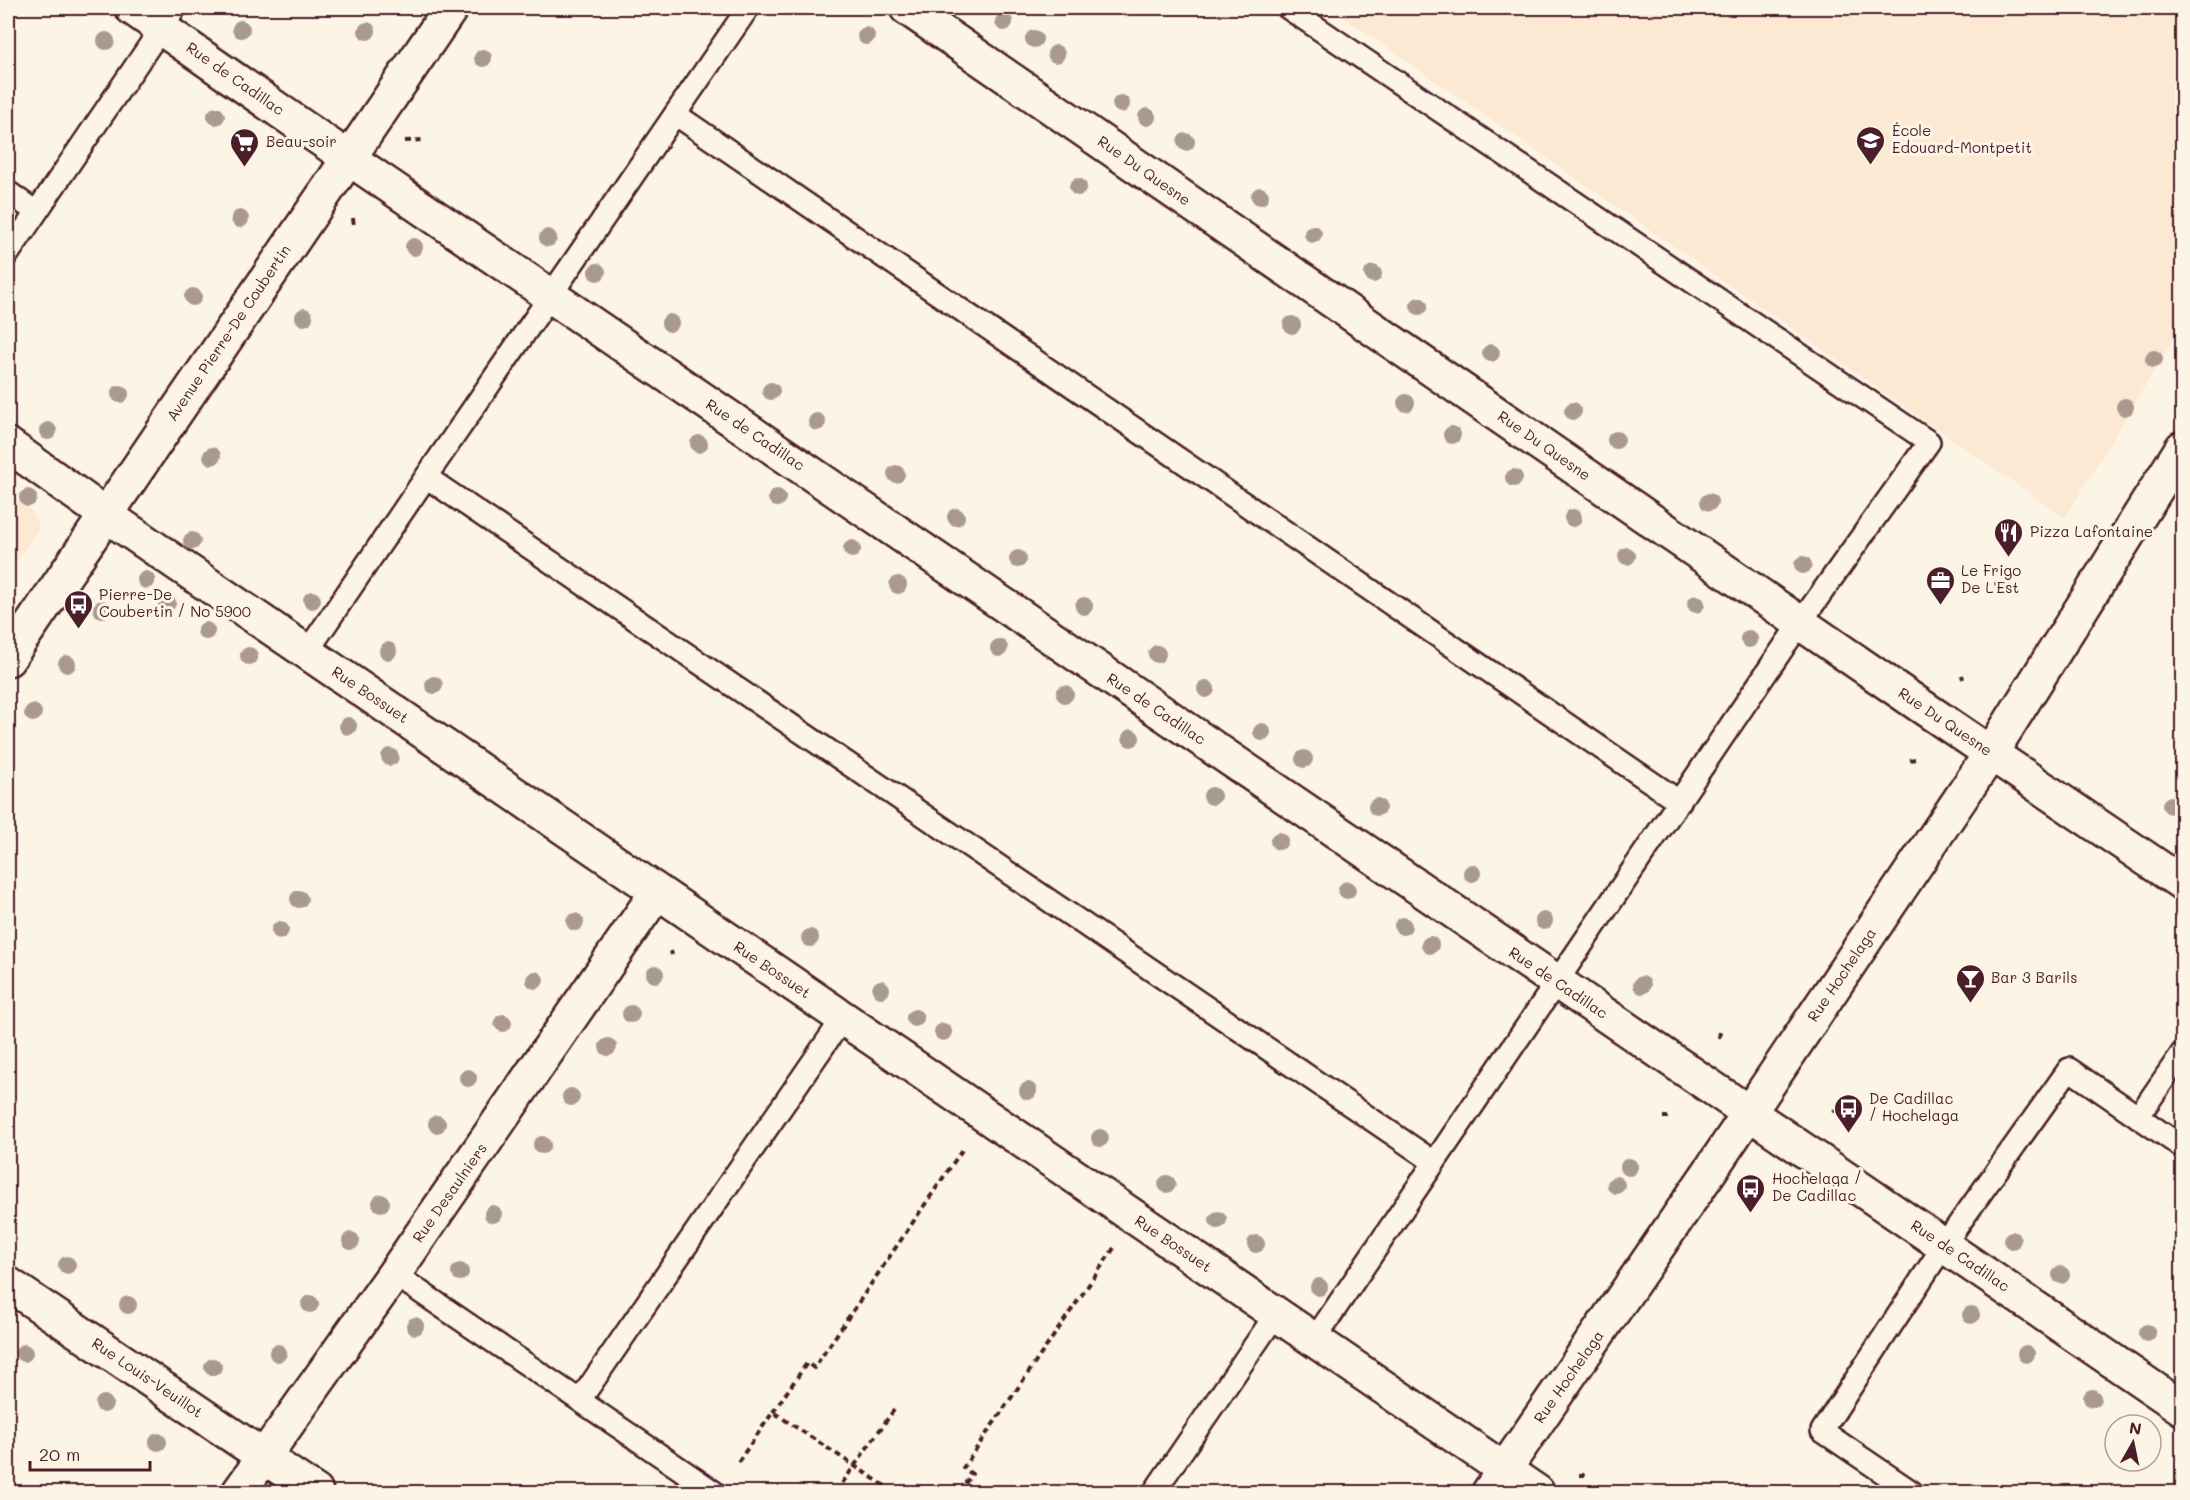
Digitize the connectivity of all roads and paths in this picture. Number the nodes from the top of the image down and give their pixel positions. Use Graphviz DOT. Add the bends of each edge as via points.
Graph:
graph roads {
  1 [pos="132,8"];
  2 [pos="451,8"];
  3 [pos="748,8"];
  4 [pos="907,8"];
  5 [pos="1288,8"];
  6 [pos="168,17"];
  7 [pos="675,114"];
  8 [pos="422,140"];
  9 [pos="403,141"];
  10 [pos="348,158"];
  11 [pos="8,192"];
  12 [pos="36,212"];
  13 [pos="8,254"];
  14 [pos="551,297"];
  15 [pos="8,445"];
  16 [pos="2182,448"];
  17 [pos="426,477"];
  18 [pos="106,515"];
  19 [pos="1800,623"];
  20 [pos="307,652"];
  21 [pos="8,659"];
  22 [pos="1991,753"];
  23 [pos="1680,802"];
  24 [pos="2182,883"];
  25 [pos="657,892"];
  26 [pos="1557,982"];
  27 [pos="843,1018"];
  28 [pos="1720,1032"];
  29 [pos="1719,1038"];
  30 [pos="2182,1053"];
  31 [pos="1750,1113"];
  32 [pos="2138,1117"];
  33 [pos="966,1144"];
  34 [pos="2182,1147"];
  35 [pos="1434,1162"];
  36 [pos="1944,1245"];
  37 [pos="1115,1246"];
  38 [pos="394,1274"];
  39 [pos="8,1284"];
  40 [pos="1276,1314"];
  41 [pos="1314,1340"];
  42 [pos="580,1400"];
  43 [pos="896,1407"];
  44 [pos="2182,1408"];
  45 [pos="774,1412"];
  46 [pos="264,1456"];
  47 [pos="738,1462"];
  48 [pos="855,1467"];
  49 [pos="1496,1481"];
  50 [pos="1898,1489"];
  51 [pos="239,1492"];
  52 [pos="316,1492"];
  53 [pos="714,1492"];
  54 [pos="836,1492"];
  55 [pos="894,1492"];
  56 [pos="959,1492"];
  57 [pos="1154,1492"];
  58 [pos="1537,1492"];
  1 -- 6 [label="street, Rue de Cadillac"];
  2 -- 10 [label="street, Avenue Pierre-De Coubertin"];
  3 -- 7 [label="lane"];
  4 -- 19 [label="street, Rue Du Quesne"];
  5 -- 19 [label="lane" via="1929,442"];
  6 -- 10 [label="street, Rue de Cadillac"];
  6 -- 12 [label="lane"];
  7 -- 14 [label="lane"];
  7 -- 23 [label="lane"];
  8 -- 9 [label="path"];
  10 -- 14 [label="street, Rue de Cadillac"];
  10 -- 18 [label="street, Avenue Pierre-De Coubertin"];
  11 -- 12 [label="lane"];
  12 -- 13 [label="lane"];
  14 -- 17 [label="lane"];
  14 -- 26 [label="street, Rue de Cadillac"];
  15 -- 18 [label="street, Rue Bossuet"];
  16 -- 22 [label="street, Rue Hochelaga"];
  17 -- 20 [label="lane"];
  17 -- 35 [label="lane"];
  18 -- 20 [label="street, Rue Bossuet"];
  18 -- 21 [label="street, Avenue Pierre-De Coubertin"];
  19 -- 22 [label="street, Rue Du Quesne"];
  19 -- 23 [label="lane"];
  20 -- 25 [label="street, Rue Bossuet"];
  22 -- 24 [label="street, Rue Du Quesne"];
  22 -- 31 [label="street, Rue Hochelaga"];
  23 -- 26 [label="lane"];
  25 -- 27 [label="street, Rue Bossuet"];
  25 -- 38 [label="street, Rue Desaulniers"];
  26 -- 31 [label="street, Rue de Cadillac"];
  26 -- 35 [label="lane"];
  27 -- 40 [label="street, Rue Bossuet"];
  27 -- 42 [label="lane"];
  28 -- 29 [label="path"];
  30 -- 32 [label="lane"];
  31 -- 36 [label="street, Rue de Cadillac"];
  31 -- 49 [label="street, Rue Hochelaga"];
  32 -- 34 [label="lane"];
  32 -- 36 [label="lane" via="2069,1070"];
  33 -- 45 [label="path" via="814,1368 807,1363"];
  35 -- 41 [label="lane"];
  36 -- 44 [label="street, Rue de Cadillac"];
  36 -- 50 [label="lane" via="1822,1431"];
  37 -- 56 [label="path" via="963,1468 972,1474"];
  38 -- 42 [label="lane"];
  38 -- 46 [label="street, Rue Desaulniers"];
  39 -- 46 [label="street, Rue Louis-Veuillot"];
  40 -- 41 [label="street, Rue Bossuet"];
  40 -- 57 [label="lane"];
  41 -- 49 [label="street, Rue Bossuet"];
  42 -- 53 [label="lane"];
  43 -- 48 [label="path"];
  45 -- 47 [label="path"];
  45 -- 48 [label="path"];
  46 -- 51 [label="street, Rue Desaulniers"];
  46 -- 52 [label="street, Rue Louis-Veuillot"];
  48 -- 54 [label="path"];
  48 -- 55 [label="path"];
  49 -- 58 [label="street, Rue Bossuet"];
}
